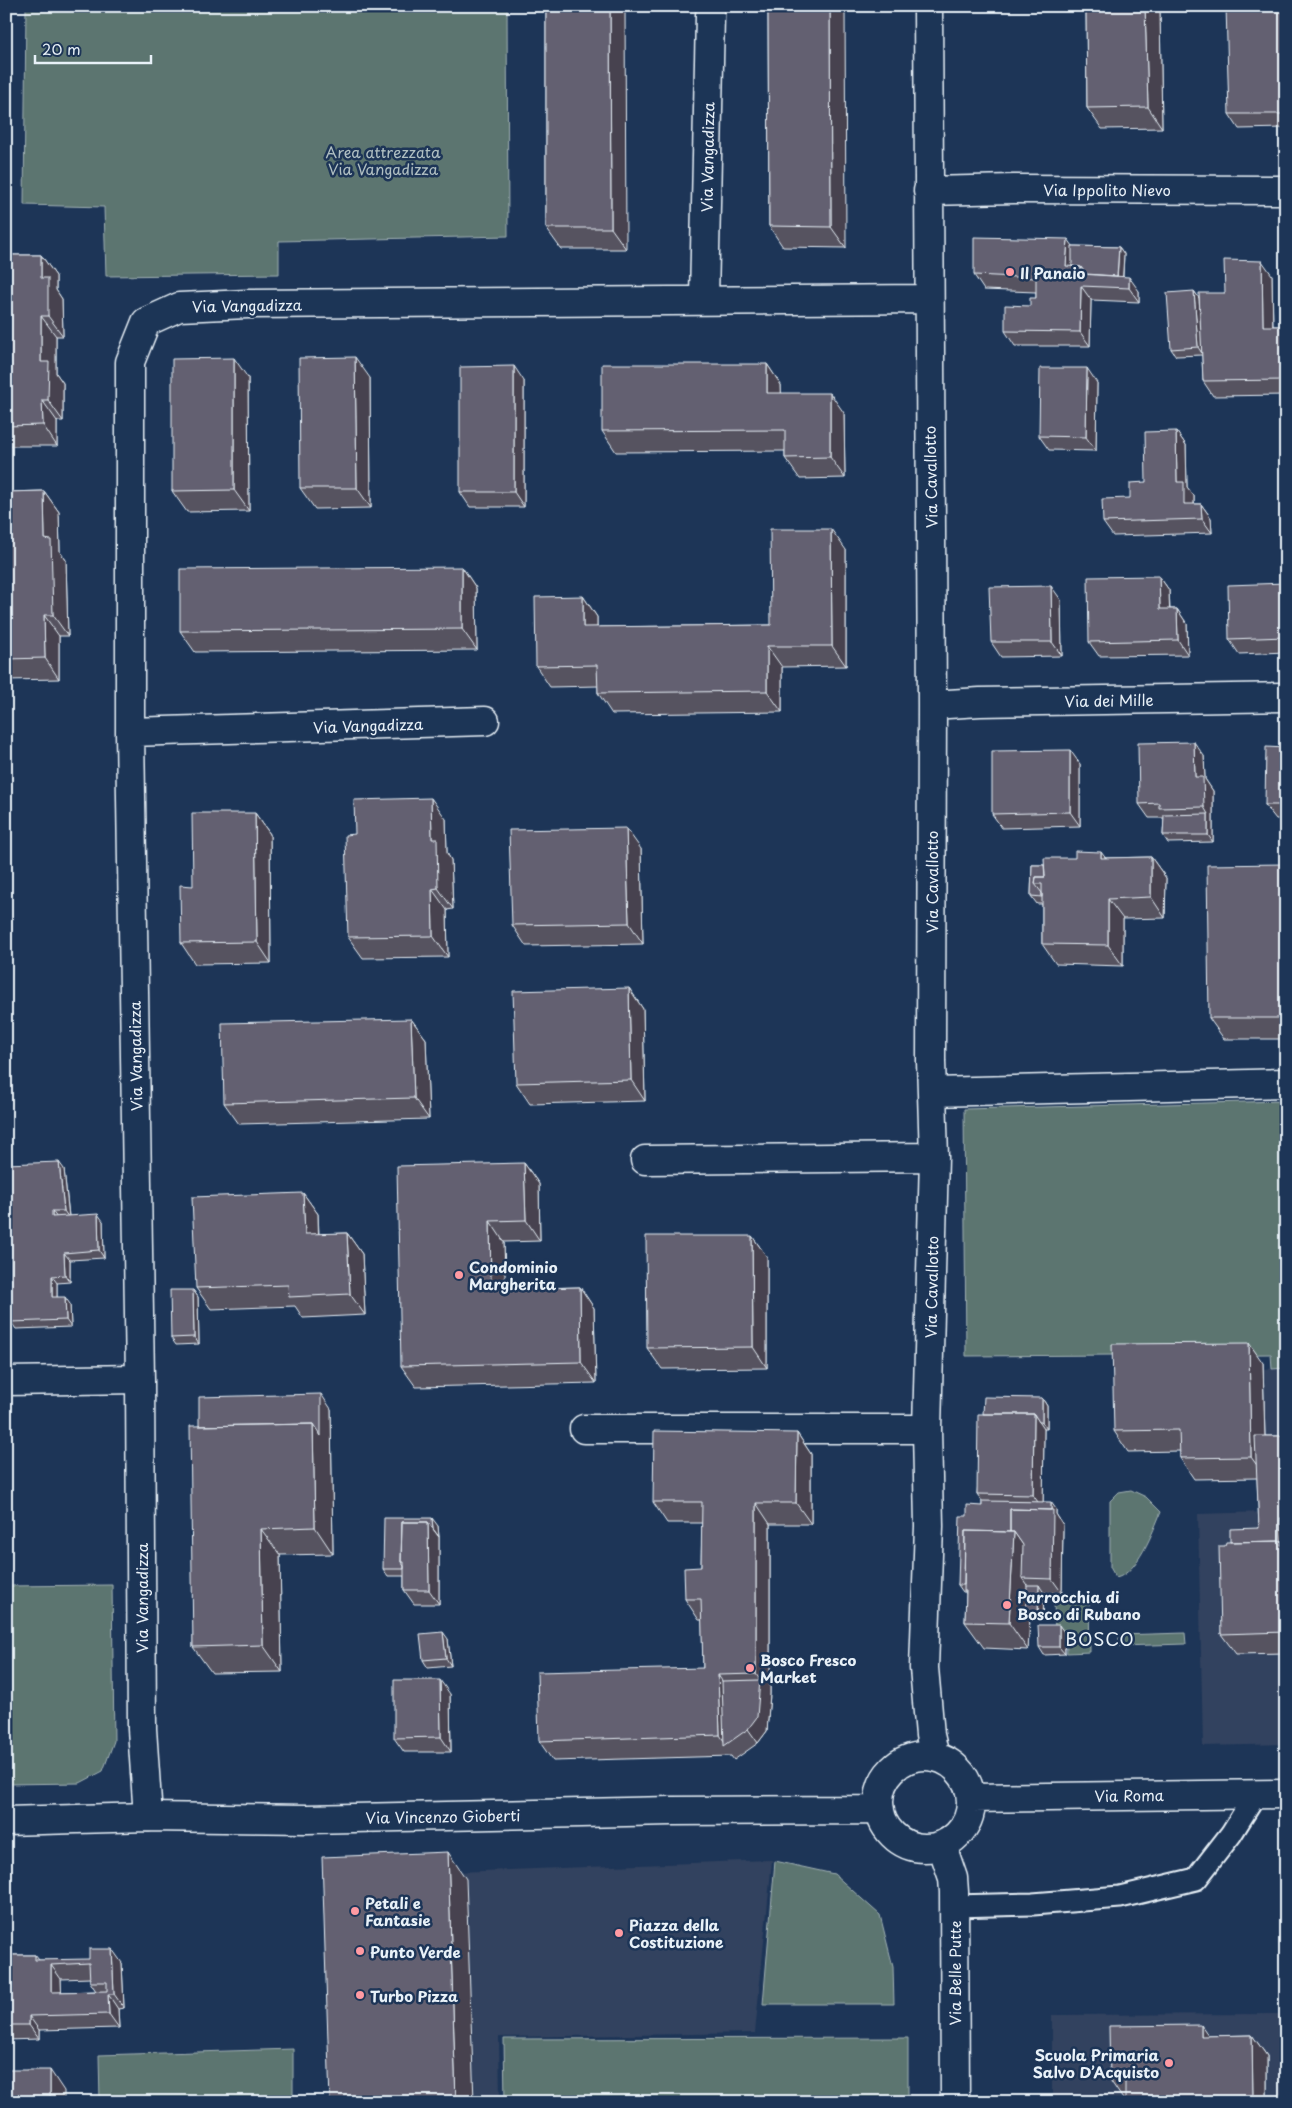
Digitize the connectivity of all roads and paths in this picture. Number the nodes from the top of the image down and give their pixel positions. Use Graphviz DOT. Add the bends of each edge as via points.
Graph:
graph roads {
  1 [pos="928,6"];
  2 [pos="710,15"];
  3 [pos="1286,190"];
  4 [pos="928,191"];
  5 [pos="929,299"];
  6 [pos="704,300"];
  7 [pos="1286,697"];
  8 [pos="932,705"];
  9 [pos="485,721"];
  10 [pos="130,732"];
  11 [pos="1286,1082"];
  12 [pos="933,1092"];
  13 [pos="934,1156"];
  14 [pos="645,1160"];
  15 [pos="140,1379"];
  16 [pos="6,1381"];
  17 [pos="584,1429"];
  18 [pos="927,1429"];
  19 [pos="935,1756"];
  20 [pos="1256,1794"];
  21 [pos="1286,1794"];
  22 [pos="972,1798"];
  23 [pos="880,1810"];
  24 [pos="148,1817"];
  25 [pos="6,1821"];
  26 [pos="942,1846"];
  27 [pos="954,1906"];
  28 [pos="955,2102"];
  1 -- 4 [label="street, Via Cavallotto"];
  2 -- 6 [label="street, Via Vangadizza"];
  3 -- 4 [label="street, Via Ippolito Nievo"];
  4 -- 5 [label="street, Via Cavallotto"];
  5 -- 6 [label="street, Via Vangadizza"];
  5 -- 8 [label="street, Via Cavallotto"];
  6 -- 10 [label="street, Via Vangadizza" via="248,304 179,307 146,322 130,362"];
  7 -- 8 [label="street, Via dei Mille"];
  8 -- 12 [label="street, Via Cavallotto"];
  9 -- 10 [label="street, Via Vangadizza"];
  10 -- 15 [label="street, Via Vangadizza"];
  11 -- 12 [label="street"];
  12 -- 13 [label="street, Via Cavallotto"];
  13 -- 14 [label="street"];
  13 -- 18 [label="street, Via Cavallotto"];
  15 -- 16 [label="street"];
  15 -- 24 [label="street, Via Vangadizza" via="142,1729"];
  17 -- 18 [label="street"];
  18 -- 19 [label="street, Via Cavallotto" via="929,1526 924,1668"];
  19 -- 22 [label="street" via="960,1772"];
  19 -- 23 [label="street" via="920,1755 893,1768 879,1795"];
  20 -- 21 [label="street, Via Roma"];
  20 -- 22 [label="street, Via Roma"];
  20 -- 27 [label="lane" via="1231,1834 1196,1879 1120,1897"];
  22 -- 26 [label="street" via="971,1813 965,1827"];
  23 -- 24 [label="street, Via Vincenzo Gioberti" via="307,1819"];
  23 -- 26 [label="street" via="884,1824 902,1842 915,1848"];
  24 -- 25 [label="street, Via Vincenzo Gioberti"];
  26 -- 27 [label="street, Via Belle Putte" via="953,1878"];
  27 -- 28 [label="street, Via Belle Putte"];
}
